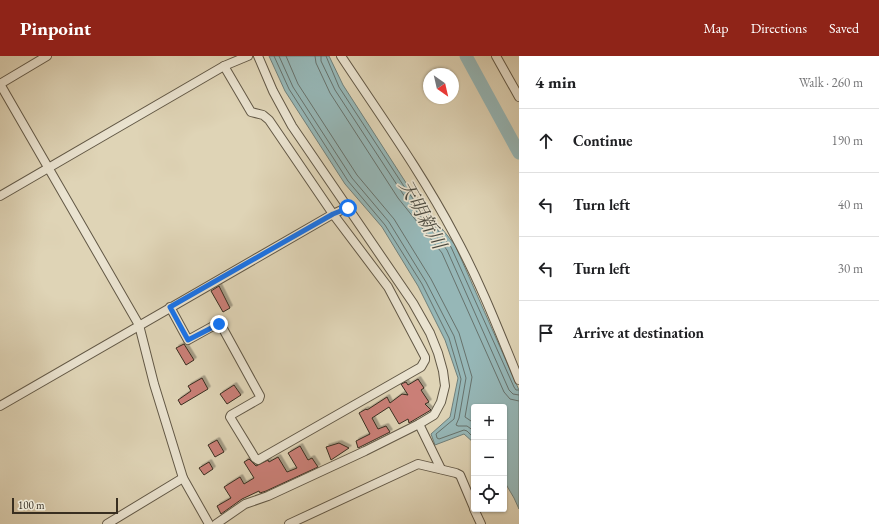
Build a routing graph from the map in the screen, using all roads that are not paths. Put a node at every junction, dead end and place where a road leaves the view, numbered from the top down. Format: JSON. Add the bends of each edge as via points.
{"nodes":[{"id":1,"x":47,"y":56,"type":"edge"},
{"id":2,"x":248,"y":56,"type":"edge"},
{"id":3,"x":258,"y":56,"type":"edge"},
{"id":4,"x":341,"y":56,"type":"edge"},
{"id":5,"x":496,"y":56,"type":"edge"},
{"id":6,"x":224,"y":66,"type":"junction"},
{"id":7,"x":0,"y":84,"type":"edge"},
{"id":8,"x":519,"y":97,"type":"edge"},
{"id":9,"x":48,"y":168,"type":"junction"},
{"id":10,"x":0,"y":196,"type":"edge"},
{"id":11,"x":348,"y":208,"type":"junction"},
{"id":12,"x":333,"y":214,"type":"junction"},
{"id":13,"x":170,"y":307,"type":"junction"},
{"id":14,"x":139,"y":325,"type":"junction"},
{"id":15,"x":519,"y":380,"type":"edge"},
{"id":16,"x":0,"y":406,"type":"edge"},
{"id":17,"x":419,"y":424,"type":"junction"},
{"id":18,"x":441,"y":469,"type":"junction"},
{"id":19,"x":183,"y":478,"type":"junction"},
{"id":20,"x":471,"y":501,"type":"edge"},
{"id":21,"x":476,"y":512,"type":"edge"},
{"id":22,"x":107,"y":524,"type":"edge"},
{"id":23,"x":210,"y":524,"type":"edge"},
{"id":24,"x":216,"y":524,"type":"edge"},
{"id":25,"x":290,"y":524,"type":"edge"},
{"id":26,"x":481,"y":524,"type":"edge"}],
"edges":[{"from":1,"to":7,"type":"street"},
{"from":2,"to":6,"type":"street"},
{"from":3,"to":11,"type":"street","via":[[292,126]]},
{"from":4,"to":15,"type":"street","via":[[414,166],[455,235],[481,288]]},
{"from":5,"to":8,"type":"street"},
{"from":6,"to":9,"type":"street"},
{"from":6,"to":12,"type":"street","via":[[251,112],[263,115],[269,120]]},
{"from":7,"to":9,"type":"street"},
{"from":9,"to":10,"type":"street"},
{"from":9,"to":14,"type":"street"},
{"from":11,"to":12,"type":"street"},
{"from":11,"to":17,"type":"street","via":[[413,303],[438,353],[445,386],[441,402],[434,415]]},
{"from":12,"to":13,"type":"street"},
{"from":12,"to":13,"type":"street","via":[[388,287],[425,360],[421,367],[261,459],[255,458],[230,417],[260,396],[221,325],[215,325],[188,340]]},
{"from":13,"to":14,"type":"street"},
{"from":14,"to":16,"type":"street"},
{"from":14,"to":19,"type":"street"},
{"from":17,"to":18,"type":"street"},
{"from":17,"to":24,"type":"street","via":[[282,490],[246,504]]},
{"from":18,"to":20,"type":"street","via":[[460,475]]},
{"from":18,"to":25,"type":"street","via":[[418,464]]},
{"from":19,"to":22,"type":"street"},
{"from":19,"to":23,"type":"street"},
{"from":21,"to":26,"type":"street"}]}
